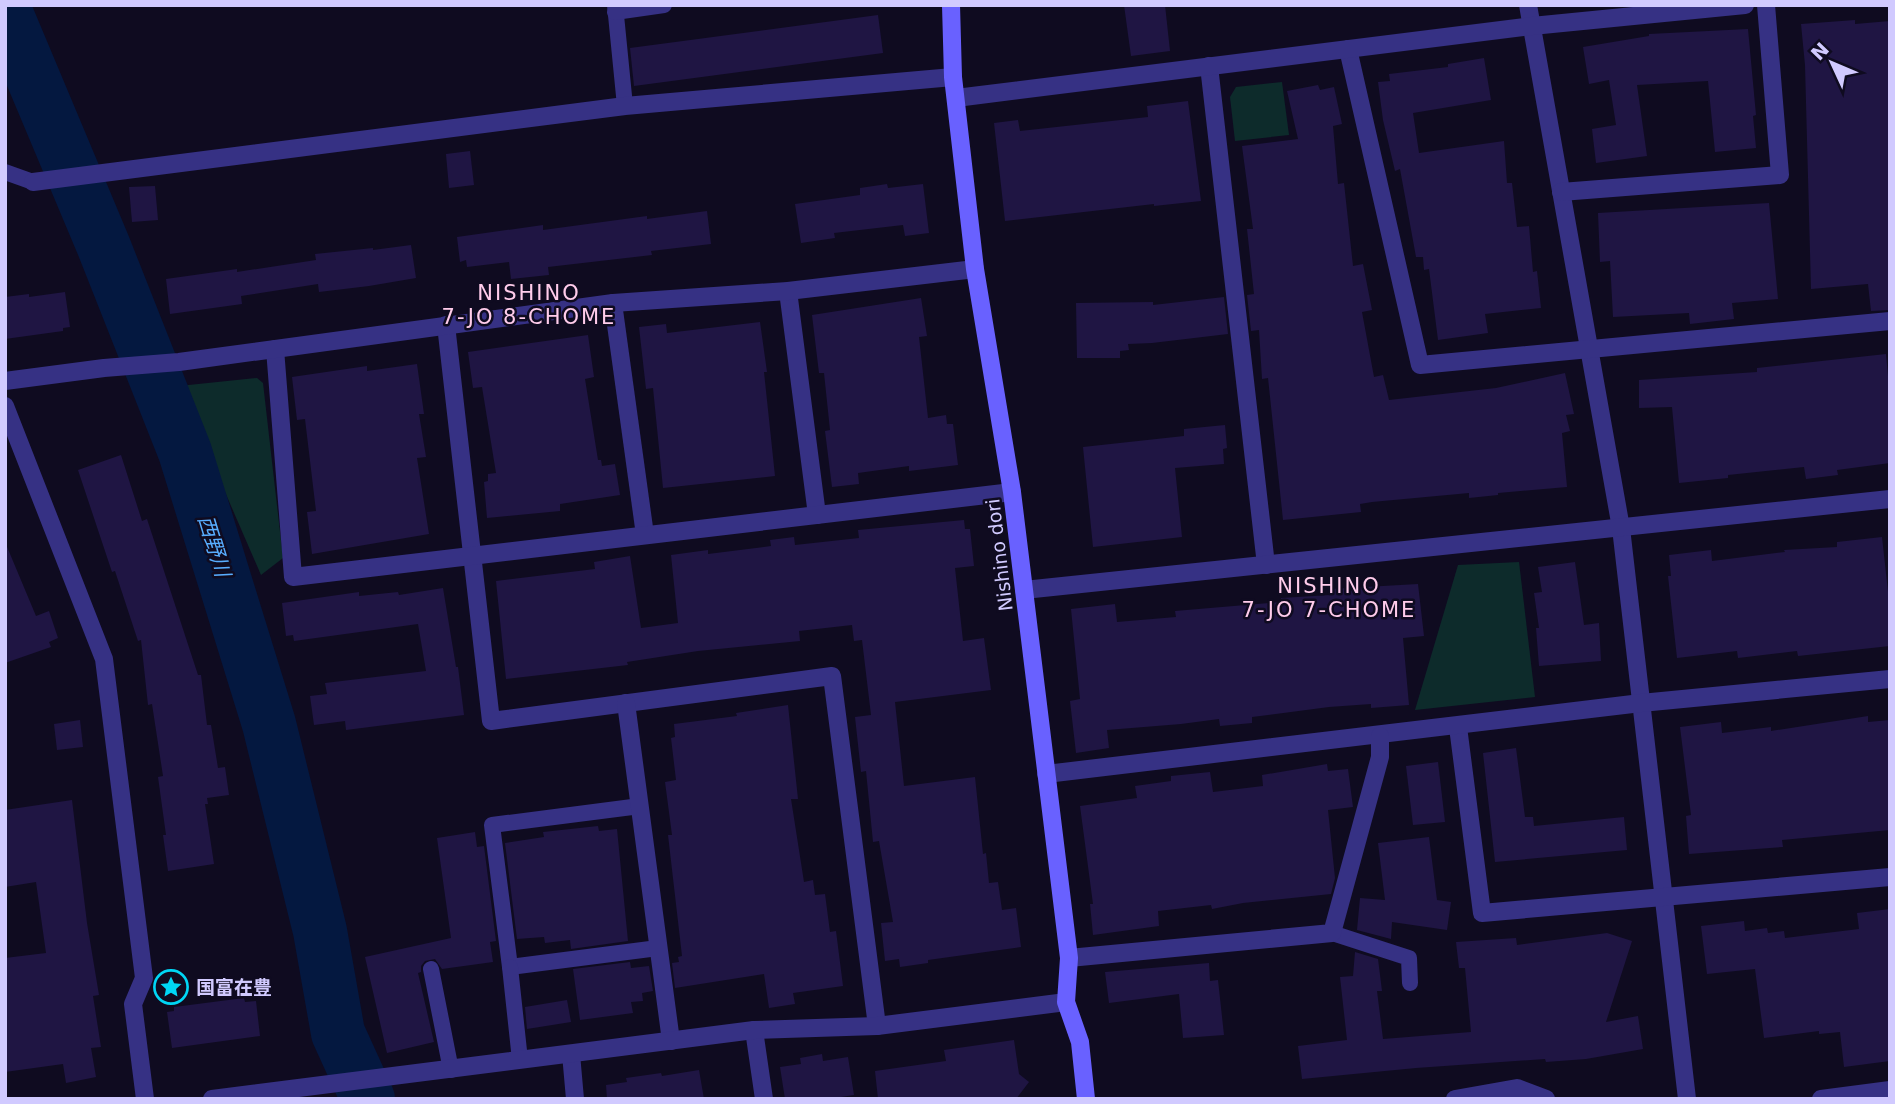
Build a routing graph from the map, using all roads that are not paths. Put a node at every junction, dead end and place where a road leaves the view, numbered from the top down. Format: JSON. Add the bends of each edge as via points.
{"nodes":[{"id":1,"x":664,"y":5,"type":"edge"},
{"id":2,"x":951,"y":5,"type":"edge"},
{"id":3,"x":1528,"y":5,"type":"edge"},
{"id":4,"x":1745,"y":5,"type":"edge"},
{"id":5,"x":1766,"y":5,"type":"edge"},
{"id":6,"x":615,"y":8,"type":"edge"},
{"id":7,"x":1532,"y":26,"type":"junction"},
{"id":8,"x":1348,"y":49,"type":"junction"},
{"id":9,"x":1209,"y":66,"type":"junction"},
{"id":10,"x":953,"y":77,"type":"junction"},
{"id":11,"x":956,"y":98,"type":"junction"},
{"id":12,"x":625,"y":106,"type":"junction"},
{"id":13,"x":5,"y":172,"type":"edge"},
{"id":14,"x":33,"y":182,"type":"joint"},
{"id":15,"x":1561,"y":192,"type":"junction"},
{"id":16,"x":975,"y":269,"type":"junction"},
{"id":17,"x":788,"y":291,"type":"junction"},
{"id":18,"x":613,"y":303,"type":"junction"},
{"id":19,"x":1890,"y":321,"type":"edge"},
{"id":20,"x":446,"y":325,"type":"junction"},
{"id":21,"x":275,"y":349,"type":"junction"},
{"id":22,"x":1589,"y":350,"type":"junction"},
{"id":23,"x":5,"y":380,"type":"edge"},
{"id":24,"x":5,"y":406,"type":"edge"},
{"id":25,"x":1012,"y":492,"type":"junction"},
{"id":26,"x":1890,"y":499,"type":"edge"},
{"id":27,"x":817,"y":515,"type":"junction"},
{"id":28,"x":1621,"y":528,"type":"junction"},
{"id":29,"x":645,"y":535,"type":"junction"},
{"id":30,"x":472,"y":556,"type":"junction"},
{"id":31,"x":1266,"y":565,"type":"junction"},
{"id":32,"x":1024,"y":590,"type":"junction"},
{"id":33,"x":1890,"y":679,"type":"edge"},
{"id":34,"x":626,"y":703,"type":"junction"},
{"id":35,"x":1642,"y":703,"type":"junction"},
{"id":36,"x":1458,"y":727,"type":"junction"},
{"id":37,"x":1380,"y":736,"type":"junction"},
{"id":38,"x":1046,"y":774,"type":"junction"},
{"id":39,"x":640,"y":806,"type":"junction"},
{"id":40,"x":1890,"y":877,"type":"edge"},
{"id":41,"x":1664,"y":895,"type":"junction"},
{"id":42,"x":1332,"y":933,"type":"junction"},
{"id":43,"x":658,"y":948,"type":"junction"},
{"id":44,"x":1069,"y":958,"type":"junction"},
{"id":45,"x":510,"y":967,"type":"junction"},
{"id":46,"x":431,"y":969,"type":"dead end"},
{"id":47,"x":1410,"y":983,"type":"dead end"},
{"id":48,"x":1066,"y":1002,"type":"junction"},
{"id":49,"x":877,"y":1026,"type":"junction"},
{"id":50,"x":754,"y":1030,"type":"junction"},
{"id":51,"x":670,"y":1041,"type":"junction"},
{"id":52,"x":570,"y":1054,"type":"junction"},
{"id":53,"x":520,"y":1060,"type":"junction"},
{"id":54,"x":451,"y":1070,"type":"junction"},
{"id":55,"x":1890,"y":1090,"type":"edge"},
{"id":56,"x":294,"y":1093,"type":"edge"},
{"id":57,"x":1536,"y":1097,"type":"edge"},
{"id":58,"x":145,"y":1099,"type":"edge"},
{"id":59,"x":212,"y":1099,"type":"edge"},
{"id":60,"x":575,"y":1099,"type":"edge"},
{"id":61,"x":764,"y":1099,"type":"edge"},
{"id":62,"x":1086,"y":1099,"type":"edge"},
{"id":63,"x":1455,"y":1099,"type":"edge"},
{"id":64,"x":1687,"y":1099,"type":"edge"},
{"id":65,"x":1821,"y":1099,"type":"edge"}],
"edges":[{"from":1,"to":6,"type":"lane"},
{"from":2,"to":10,"type":"street","name":"Nishino dori"},
{"from":3,"to":7,"type":"street"},
{"from":4,"to":7,"type":"street"},
{"from":5,"to":15,"type":"street","via":[[1780,175]]},
{"from":6,"to":12,"type":"lane"},
{"from":7,"to":8,"type":"street"},
{"from":7,"to":15,"type":"street"},
{"from":8,"to":9,"type":"street"},
{"from":8,"to":22,"type":"street","via":[[1420,365]]},
{"from":9,"to":11,"type":"street"},
{"from":9,"to":31,"type":"street"},
{"from":10,"to":11,"type":"street","name":"Nishino dori"},
{"from":10,"to":12,"type":"street"},
{"from":11,"to":16,"type":"street","name":"Nishino dori"},
{"from":12,"to":14,"type":"street"},
{"from":13,"to":14,"type":"lane"},
{"from":15,"to":22,"type":"street"},
{"from":16,"to":17,"type":"street"},
{"from":16,"to":25,"type":"street","name":"Nishino dori"},
{"from":17,"to":18,"type":"street"},
{"from":17,"to":27,"type":"street"},
{"from":18,"to":20,"type":"street"},
{"from":18,"to":29,"type":"street"},
{"from":19,"to":22,"type":"street"},
{"from":20,"to":21,"type":"street"},
{"from":20,"to":30,"type":"street"},
{"from":21,"to":23,"type":"street"},
{"from":21,"to":30,"type":"street","via":[[293,577]]},
{"from":22,"to":28,"type":"street"},
{"from":24,"to":58,"type":"street","via":[[104,659],[144,978],[133,1004]]},
{"from":25,"to":27,"type":"street"},
{"from":25,"to":32,"type":"street","name":"Nishino dori"},
{"from":26,"to":28,"type":"street"},
{"from":27,"to":29,"type":"street"},
{"from":28,"to":31,"type":"street"},
{"from":28,"to":35,"type":"street"},
{"from":29,"to":30,"type":"street"},
{"from":30,"to":34,"type":"street","via":[[491,721]]},
{"from":31,"to":32,"type":"street"},
{"from":32,"to":38,"type":"street","name":"Nishino dori"},
{"from":33,"to":35,"type":"street"},
{"from":34,"to":39,"type":"street"},
{"from":34,"to":49,"type":"street","via":[[832,676]]},
{"from":35,"to":36,"type":"street"},
{"from":35,"to":41,"type":"street"},
{"from":36,"to":37,"type":"street"},
{"from":36,"to":41,"type":"street","via":[[1482,913]]},
{"from":37,"to":38,"type":"street"},
{"from":37,"to":42,"type":"street","via":[[1380,757]]},
{"from":38,"to":44,"type":"street","name":"Nishino dori"},
{"from":39,"to":43,"type":"street"},
{"from":39,"to":45,"type":"lane","via":[[492,825]]},
{"from":40,"to":41,"type":"street"},
{"from":41,"to":64,"type":"street"},
{"from":42,"to":44,"type":"street"},
{"from":42,"to":47,"type":"lane","via":[[1409,958]]},
{"from":43,"to":45,"type":"lane"},
{"from":43,"to":51,"type":"street"},
{"from":44,"to":48,"type":"street","name":"Nishino dori"},
{"from":45,"to":53,"type":"lane"},
{"from":46,"to":54,"type":"lane"},
{"from":48,"to":49,"type":"street"},
{"from":48,"to":62,"type":"street","name":"Nishino dori","via":[[1080,1042]]},
{"from":49,"to":50,"type":"street"},
{"from":50,"to":51,"type":"street"},
{"from":50,"to":61,"type":"street"},
{"from":51,"to":52,"type":"street"},
{"from":52,"to":53,"type":"street"},
{"from":52,"to":60,"type":"street"},
{"from":53,"to":54,"type":"street"},
{"from":54,"to":56,"type":"street","via":[[319,1084]]},
{"from":55,"to":65,"type":"street"},
{"from":56,"to":59,"type":"street"},
{"from":57,"to":63,"type":"street","via":[[1517,1088]]}]}
